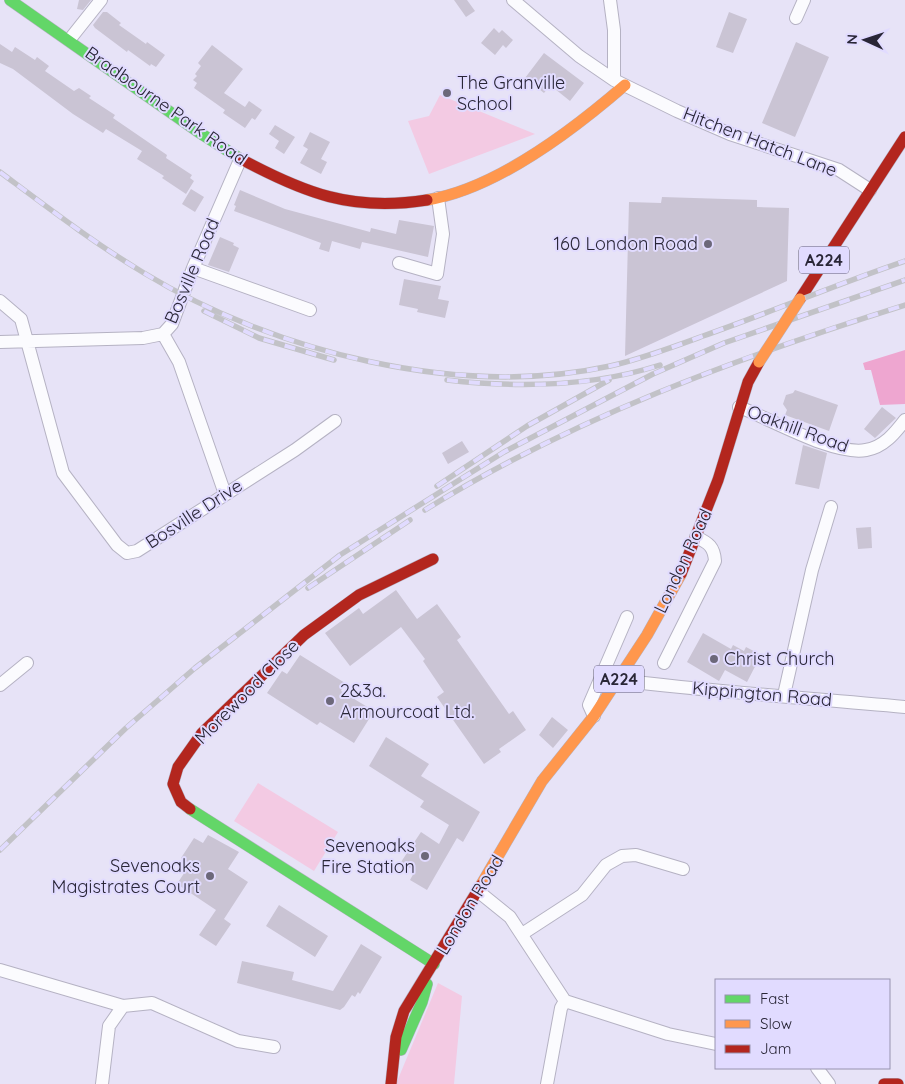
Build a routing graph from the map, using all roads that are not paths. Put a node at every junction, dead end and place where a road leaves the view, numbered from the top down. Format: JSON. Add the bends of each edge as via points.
{"nodes":[{"id":1,"x":10,"y":0,"type":"edge"},
{"id":2,"x":101,"y":0,"type":"edge"},
{"id":3,"x":512,"y":0,"type":"edge"},
{"id":4,"x":610,"y":0,"type":"edge"},
{"id":5,"x":804,"y":0,"type":"edge"},
{"id":6,"x":796,"y":18,"type":"dead end"},
{"id":7,"x":70,"y":39,"type":"junction"},
{"id":8,"x":619,"y":82,"type":"junction"},
{"id":9,"x":905,"y":137,"type":"edge"},
{"id":10,"x":240,"y":160,"type":"junction"},
{"id":11,"x":870,"y":190,"type":"junction"},
{"id":12,"x":438,"y":198,"type":"junction"},
{"id":13,"x":399,"y":263,"type":"dead end"},
{"id":14,"x":193,"y":268,"type":"junction"},
{"id":15,"x":0,"y":301,"type":"edge"},
{"id":16,"x":310,"y":310,"type":"dead end"},
{"id":17,"x":164,"y":334,"type":"junction"},
{"id":18,"x":26,"y":341,"type":"junction"},
{"id":19,"x":0,"y":342,"type":"edge"},
{"id":20,"x":739,"y":407,"type":"junction"},
{"id":21,"x":905,"y":420,"type":"edge"},
{"id":22,"x":335,"y":421,"type":"dead end"},
{"id":23,"x":225,"y":494,"type":"junction"},
{"id":24,"x":831,"y":507,"type":"dead end"},
{"id":25,"x":696,"y":537,"type":"junction"},
{"id":26,"x":433,"y":559,"type":"dead end"},
{"id":27,"x":627,"y":616,"type":"dead end"},
{"id":28,"x":27,"y":663,"type":"dead end"},
{"id":29,"x":664,"y":663,"type":"dead end"},
{"id":30,"x":618,"y":680,"type":"junction"},
{"id":31,"x":0,"y":685,"type":"edge"},
{"id":32,"x":784,"y":695,"type":"junction"},
{"id":33,"x":905,"y":707,"type":"edge"},
{"id":34,"x":594,"y":716,"type":"junction"},
{"id":35,"x":683,"y":869,"type":"dead end"},
{"id":36,"x":478,"y":892,"type":"junction"},
{"id":37,"x":522,"y":934,"type":"junction"},
{"id":38,"x":432,"y":968,"type":"junction"},
{"id":39,"x":0,"y":970,"type":"edge"},
{"id":40,"x":565,"y":1001,"type":"junction"},
{"id":41,"x":123,"y":1006,"type":"junction"},
{"id":42,"x":715,"y":1044,"type":"edge"},
{"id":43,"x":274,"y":1047,"type":"dead end"},
{"id":44,"x":818,"y":1069,"type":"edge"},
{"id":45,"x":102,"y":1084,"type":"edge"},
{"id":46,"x":391,"y":1084,"type":"edge"},
{"id":47,"x":547,"y":1084,"type":"edge"},
{"id":48,"x":829,"y":1084,"type":"edge"},
{"id":49,"x":884,"y":1084,"type":"edge"},
{"id":50,"x":898,"y":1084,"type":"edge"}],
"edges":[{"from":1,"to":7,"type":"street","name":"Bradbourne Park Road"},
{"from":2,"to":7,"type":"street"},
{"from":3,"to":8,"type":"street","name":"Hitchen Hatch Lane","via":[[579,56]]},
{"from":4,"to":8,"type":"street"},
{"from":5,"to":6,"type":"street"},
{"from":7,"to":10,"type":"street","name":"Bradbourne Park Road"},
{"from":8,"to":11,"type":"street","name":"Hitchen Hatch Lane","via":[[730,134],[839,170]]},
{"from":8,"to":12,"type":"street","name":"Bradbourne Park Road","via":[[582,122],[510,167]]},
{"from":9,"to":11,"type":"street","name":"London Road","number":"A224"},
{"from":10,"to":12,"type":"street","name":"Bradbourne Park Road","via":[[308,191],[352,201],[377,204]]},
{"from":10,"to":14,"type":"street","name":"Bosville Road"},
{"from":11,"to":20,"type":"street","name":"London Road","number":"A224","bridge":true,"via":[[759,362]]},
{"from":12,"to":13,"type":"street","via":[[443,234],[437,274]]},
{"from":14,"to":16,"type":"street"},
{"from":14,"to":17,"type":"street","name":"Bosville Road","via":[[172,324]]},
{"from":15,"to":18,"type":"street","via":[[21,319]]},
{"from":17,"to":18,"type":"street","via":[[142,338]]},
{"from":17,"to":23,"type":"street","name":"Bosville Road","via":[[179,362]]},
{"from":18,"to":19,"type":"street"},
{"from":18,"to":23,"type":"street","name":"Bosville Drive","via":[[63,473],[122,551],[137,551]]},
{"from":20,"to":21,"type":"street","name":"Oakhill Road","via":[[816,440],[856,451],[880,445]]},
{"from":20,"to":25,"type":"street","name":"London Road","number":"A224","via":[[718,480]]},
{"from":22,"to":23,"type":"street","name":"Bosville Drive"},
{"from":24,"to":32,"type":"street","via":[[812,570]]},
{"from":25,"to":29,"type":"street","via":[[709,543],[715,561]]},
{"from":25,"to":30,"type":"street","name":"London Road","number":"A224","via":[[680,576]]},
{"from":26,"to":38,"type":"street","name":"Morewood Close","via":[[359,595],[304,636],[202,733],[178,767],[173,784],[180,802],[202,818],[295,874]]},
{"from":27,"to":34,"type":"street","via":[[588,704]]},
{"from":28,"to":31,"type":"street"},
{"from":30,"to":32,"type":"street","name":"Kippington Road"},
{"from":30,"to":34,"type":"street","name":"London Road","number":"A224"},
{"from":32,"to":33,"type":"street","name":"Kippington Road"},
{"from":34,"to":36,"type":"street","name":"London Road","number":"A224","via":[[542,781]]},
{"from":35,"to":37,"type":"street","via":[[636,855],[622,856],[606,866],[582,894]]},
{"from":36,"to":37,"type":"street","via":[[510,917]]},
{"from":36,"to":38,"type":"street","name":"London Road","number":"A224"},
{"from":37,"to":40,"type":"street"},
{"from":38,"to":46,"type":"street","name":"London Road","number":"A224","via":[[411,995],[402,1014],[393,1046]]},
{"from":39,"to":41,"type":"street"},
{"from":40,"to":42,"type":"street","via":[[668,1034]]},
{"from":40,"to":47,"type":"street"},
{"from":41,"to":43,"type":"street","via":[[152,1003],[238,1041]]},
{"from":41,"to":45,"type":"street","via":[[109,1026]]},
{"from":44,"to":48,"type":"street"},
{"from":49,"to":50,"type":"street"}]}
